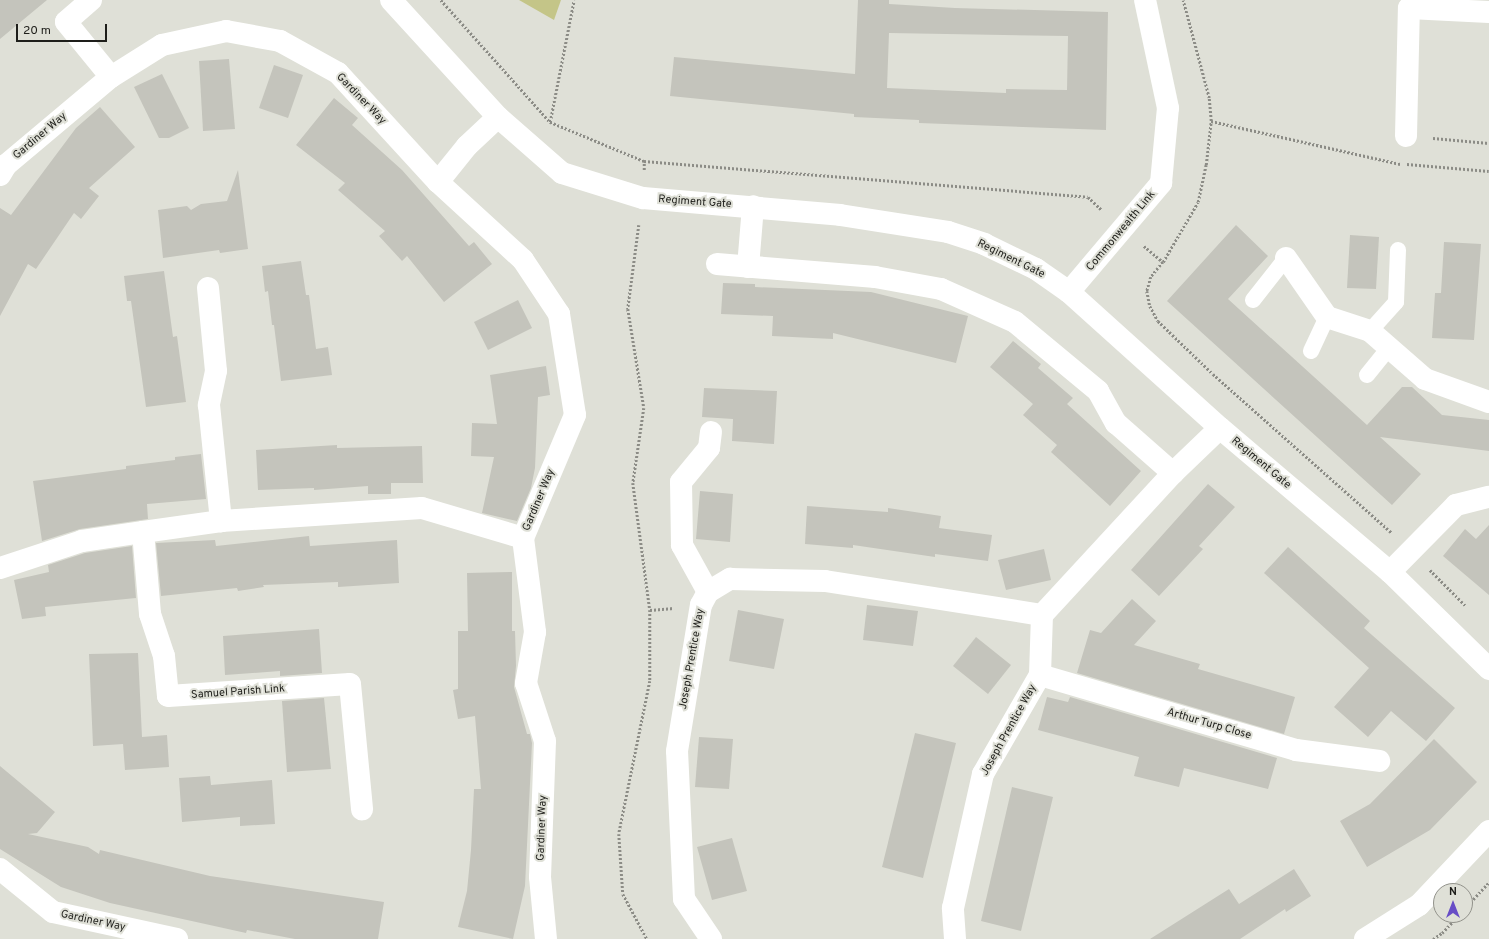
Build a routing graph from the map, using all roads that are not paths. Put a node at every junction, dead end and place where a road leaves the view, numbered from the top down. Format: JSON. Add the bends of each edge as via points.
{"nodes":[{"id":1,"x":91,"y":0,"type":"edge"},
{"id":2,"x":391,"y":0,"type":"edge"},
{"id":3,"x":1145,"y":0,"type":"edge"},
{"id":4,"x":1489,"y":12,"type":"edge"},
{"id":5,"x":111,"y":77,"type":"junction"},
{"id":6,"x":498,"y":117,"type":"junction"},
{"id":7,"x":1406,"y":136,"type":"road end"},
{"id":8,"x":2,"y":166,"type":"edge"},
{"id":9,"x":438,"y":182,"type":"junction"},
{"id":10,"x":753,"y":206,"type":"junction"},
{"id":11,"x":1398,"y":250,"type":"dead end"},
{"id":12,"x":1286,"y":258,"type":"joint"},
{"id":13,"x":717,"y":264,"type":"dead end"},
{"id":14,"x":748,"y":267,"type":"junction"},
{"id":15,"x":208,"y":288,"type":"dead end"},
{"id":16,"x":1069,"y":292,"type":"junction"},
{"id":17,"x":1253,"y":300,"type":"dead end"},
{"id":18,"x":1327,"y":317,"type":"junction"},
{"id":19,"x":1370,"y":331,"type":"junction"},
{"id":20,"x":1390,"y":348,"type":"junction"},
{"id":21,"x":1311,"y":351,"type":"dead end"},
{"id":22,"x":1368,"y":375,"type":"dead end"},
{"id":23,"x":1489,"y":402,"type":"edge"},
{"id":24,"x":1220,"y":428,"type":"junction"},
{"id":25,"x":711,"y":432,"type":"dead end"},
{"id":26,"x":1174,"y":473,"type":"junction"},
{"id":27,"x":1489,"y":497,"type":"edge"},
{"id":28,"x":221,"y":521,"type":"junction"},
{"id":29,"x":142,"y":532,"type":"junction"},
{"id":30,"x":523,"y":538,"type":"junction"},
{"id":31,"x":0,"y":568,"type":"edge"},
{"id":32,"x":1390,"y":572,"type":"junction"},
{"id":33,"x":708,"y":592,"type":"junction"},
{"id":34,"x":1042,"y":615,"type":"junction"},
{"id":35,"x":1489,"y":669,"type":"edge"},
{"id":36,"x":1040,"y":675,"type":"junction"},
{"id":37,"x":1379,"y":761,"type":"dead end"},
{"id":38,"x":362,"y":809,"type":"dead end"},
{"id":39,"x":1489,"y":831,"type":"edge"},
{"id":40,"x":0,"y":869,"type":"edge"},
{"id":41,"x":177,"y":939,"type":"edge"},
{"id":42,"x":546,"y":939,"type":"edge"},
{"id":43,"x":712,"y":939,"type":"edge"},
{"id":44,"x":955,"y":939,"type":"edge"},
{"id":45,"x":1365,"y":939,"type":"edge"}],
"edges":[{"from":1,"to":5,"type":"street","via":[[66,22]]},
{"from":2,"to":6,"type":"street","name":"Regiment Gate"},
{"from":3,"to":16,"type":"street","name":"Commonwealth Link","via":[[1168,108],[1161,183]]},
{"from":4,"to":7,"type":"street","via":[[1409,8]]},
{"from":5,"to":8,"type":"street","name":"Gardiner Way"},
{"from":5,"to":9,"type":"street","name":"Gardiner Way","via":[[162,45],[219,32],[226,31],[280,41],[338,73]]},
{"from":6,"to":9,"type":"street","via":[[468,146]]},
{"from":6,"to":10,"type":"street","name":"Regiment Gate","via":[[562,173],[643,198]]},
{"from":9,"to":30,"type":"street","name":"Gardiner Way","via":[[523,260],[559,314],[575,415]]},
{"from":10,"to":14,"type":"street"},
{"from":10,"to":16,"type":"street","name":"Regiment Gate","via":[[840,215],[948,232],[984,244],[1036,269]]},
{"from":11,"to":19,"type":"lane","via":[[1396,302]]},
{"from":12,"to":17,"type":"lane"},
{"from":12,"to":18,"type":"street"},
{"from":13,"to":14,"type":"street"},
{"from":14,"to":26,"type":"street","via":[[875,277],[941,289],[1015,322],[1098,391],[1116,423]]},
{"from":15,"to":28,"type":"street","via":[[216,371],[209,406]]},
{"from":16,"to":24,"type":"street","name":"Regiment Gate"},
{"from":18,"to":19,"type":"street"},
{"from":18,"to":21,"type":"lane"},
{"from":19,"to":20,"type":"street"},
{"from":20,"to":22,"type":"lane"},
{"from":20,"to":23,"type":"street","via":[[1425,379]]},
{"from":24,"to":26,"type":"street"},
{"from":24,"to":32,"type":"street","name":"Regiment Gate"},
{"from":25,"to":33,"type":"street","via":[[709,448],[681,482],[682,545]]},
{"from":26,"to":34,"type":"street"},
{"from":27,"to":32,"type":"street","via":[[1456,505]]},
{"from":28,"to":29,"type":"street"},
{"from":28,"to":30,"type":"street","via":[[422,508]]},
{"from":29,"to":31,"type":"street","via":[[82,541]]},
{"from":29,"to":38,"type":"street","name":"Samuel Parish Link","via":[[150,614],[164,656],[168,696],[350,684]]},
{"from":30,"to":42,"type":"street","name":"Gardiner Way","via":[[535,632],[526,683],[545,741],[540,877]]},
{"from":32,"to":35,"type":"street","name":"Regiment Gate"},
{"from":33,"to":34,"type":"street","via":[[730,579],[825,580]]},
{"from":33,"to":43,"type":"street","name":"Joseph Prentice Way","via":[[701,605],[677,750],[684,899]]},
{"from":34,"to":36,"type":"street","name":"Joseph Prentice Way"},
{"from":36,"to":37,"type":"street","name":"Arthur Turp Close","via":[[1296,750]]},
{"from":36,"to":44,"type":"street","name":"Joseph Prentice Way","via":[[983,774],[953,908]]},
{"from":39,"to":45,"type":"street","via":[[1419,905]]},
{"from":40,"to":41,"type":"street","name":"Gardiner Way","via":[[53,912]]}]}
